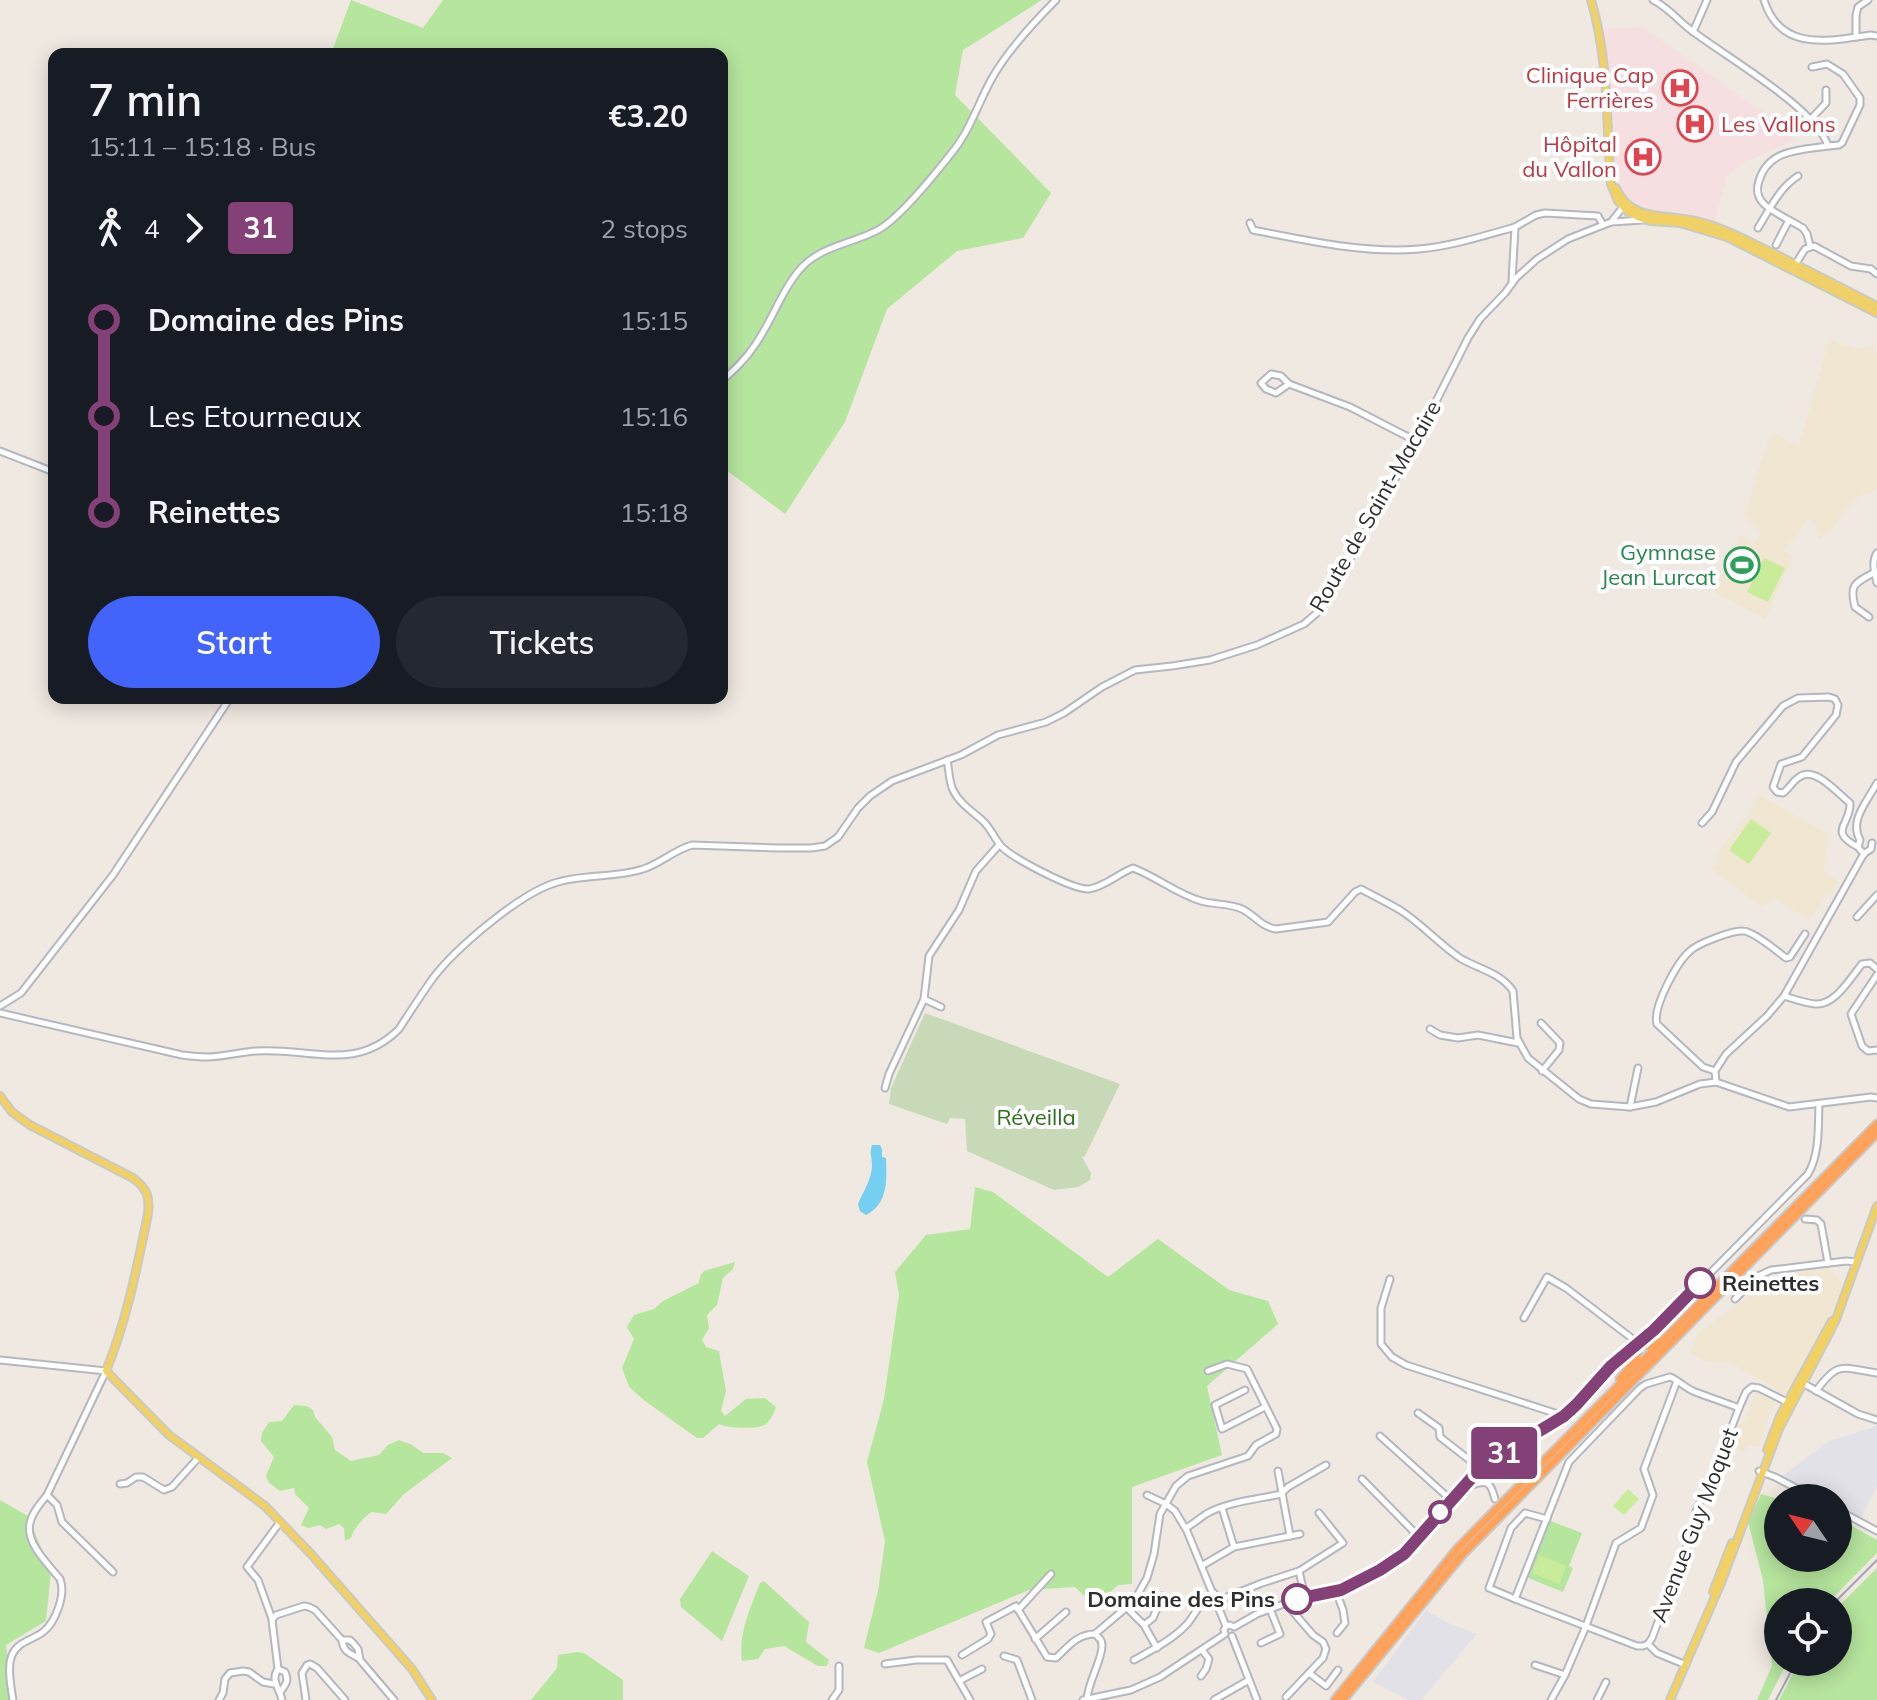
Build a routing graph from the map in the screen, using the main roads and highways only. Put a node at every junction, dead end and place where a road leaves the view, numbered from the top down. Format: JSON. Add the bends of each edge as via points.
{"nodes":[{"id":1,"x":1591,"y":0,"type":"edge"},
{"id":2,"x":1610,"y":171,"type":"junction"},
{"id":3,"x":1794,"y":267,"type":"junction"},
{"id":4,"x":1877,"y":306,"type":"edge"},
{"id":5,"x":1877,"y":313,"type":"edge"},
{"id":6,"x":0,"y":1096,"type":"edge"},
{"id":7,"x":1877,"y":1124,"type":"edge"},
{"id":8,"x":1877,"y":1133,"type":"edge"},
{"id":9,"x":1853,"y":1153,"type":"junction"},
{"id":10,"x":1877,"y":1206,"type":"edge"},
{"id":11,"x":1708,"y":1295,"type":"junction"},
{"id":12,"x":1576,"y":1429,"type":"junction"},
{"id":13,"x":1568,"y":1437,"type":"junction"},
{"id":14,"x":1520,"y":1471,"type":"road end"},
{"id":15,"x":1495,"y":1499,"type":"road end"},
{"id":16,"x":1458,"y":1548,"type":"junction"},
{"id":17,"x":432,"y":1700,"type":"edge"},
{"id":18,"x":1335,"y":1700,"type":"edge"},
{"id":19,"x":1343,"y":1700,"type":"edge"},
{"id":20,"x":1670,"y":1700,"type":"edge"}],
"edges":[{"from":1,"to":2,"type":"main road","via":[[1604,62]]},
{"from":2,"to":3,"type":"main road","via":[[1624,200],[1638,212],[1727,231]]},
{"from":2,"to":3,"type":"main road","via":[[1614,192],[1626,208],[1646,220],[1715,233]]},
{"from":3,"to":4,"type":"main road"},
{"from":3,"to":5,"type":"main road"},
{"from":6,"to":17,"type":"main road","via":[[30,1125],[133,1178],[147,1192],[148,1214],[129,1306],[106,1371],[169,1435],[265,1506],[412,1669]]},
{"from":7,"to":9,"type":"highway"},
{"from":8,"to":9,"type":"highway"},
{"from":9,"to":11,"type":"highway"},
{"from":9,"to":19,"type":"highway","via":[[1462,1555]]},
{"from":10,"to":20,"type":"main road","via":[[1832,1319],[1774,1430]]},
{"from":11,"to":12,"type":"highway"},
{"from":11,"to":12,"type":"highway","via":[[1650,1347],[1638,1343],[1634,1363]]},
{"from":12,"to":13,"type":"highway"},
{"from":13,"to":14,"type":"highway","via":[[1530,1469]]},
{"from":13,"to":16,"type":"highway"},
{"from":15,"to":16,"type":"highway"},
{"from":16,"to":18,"type":"highway"}]}
